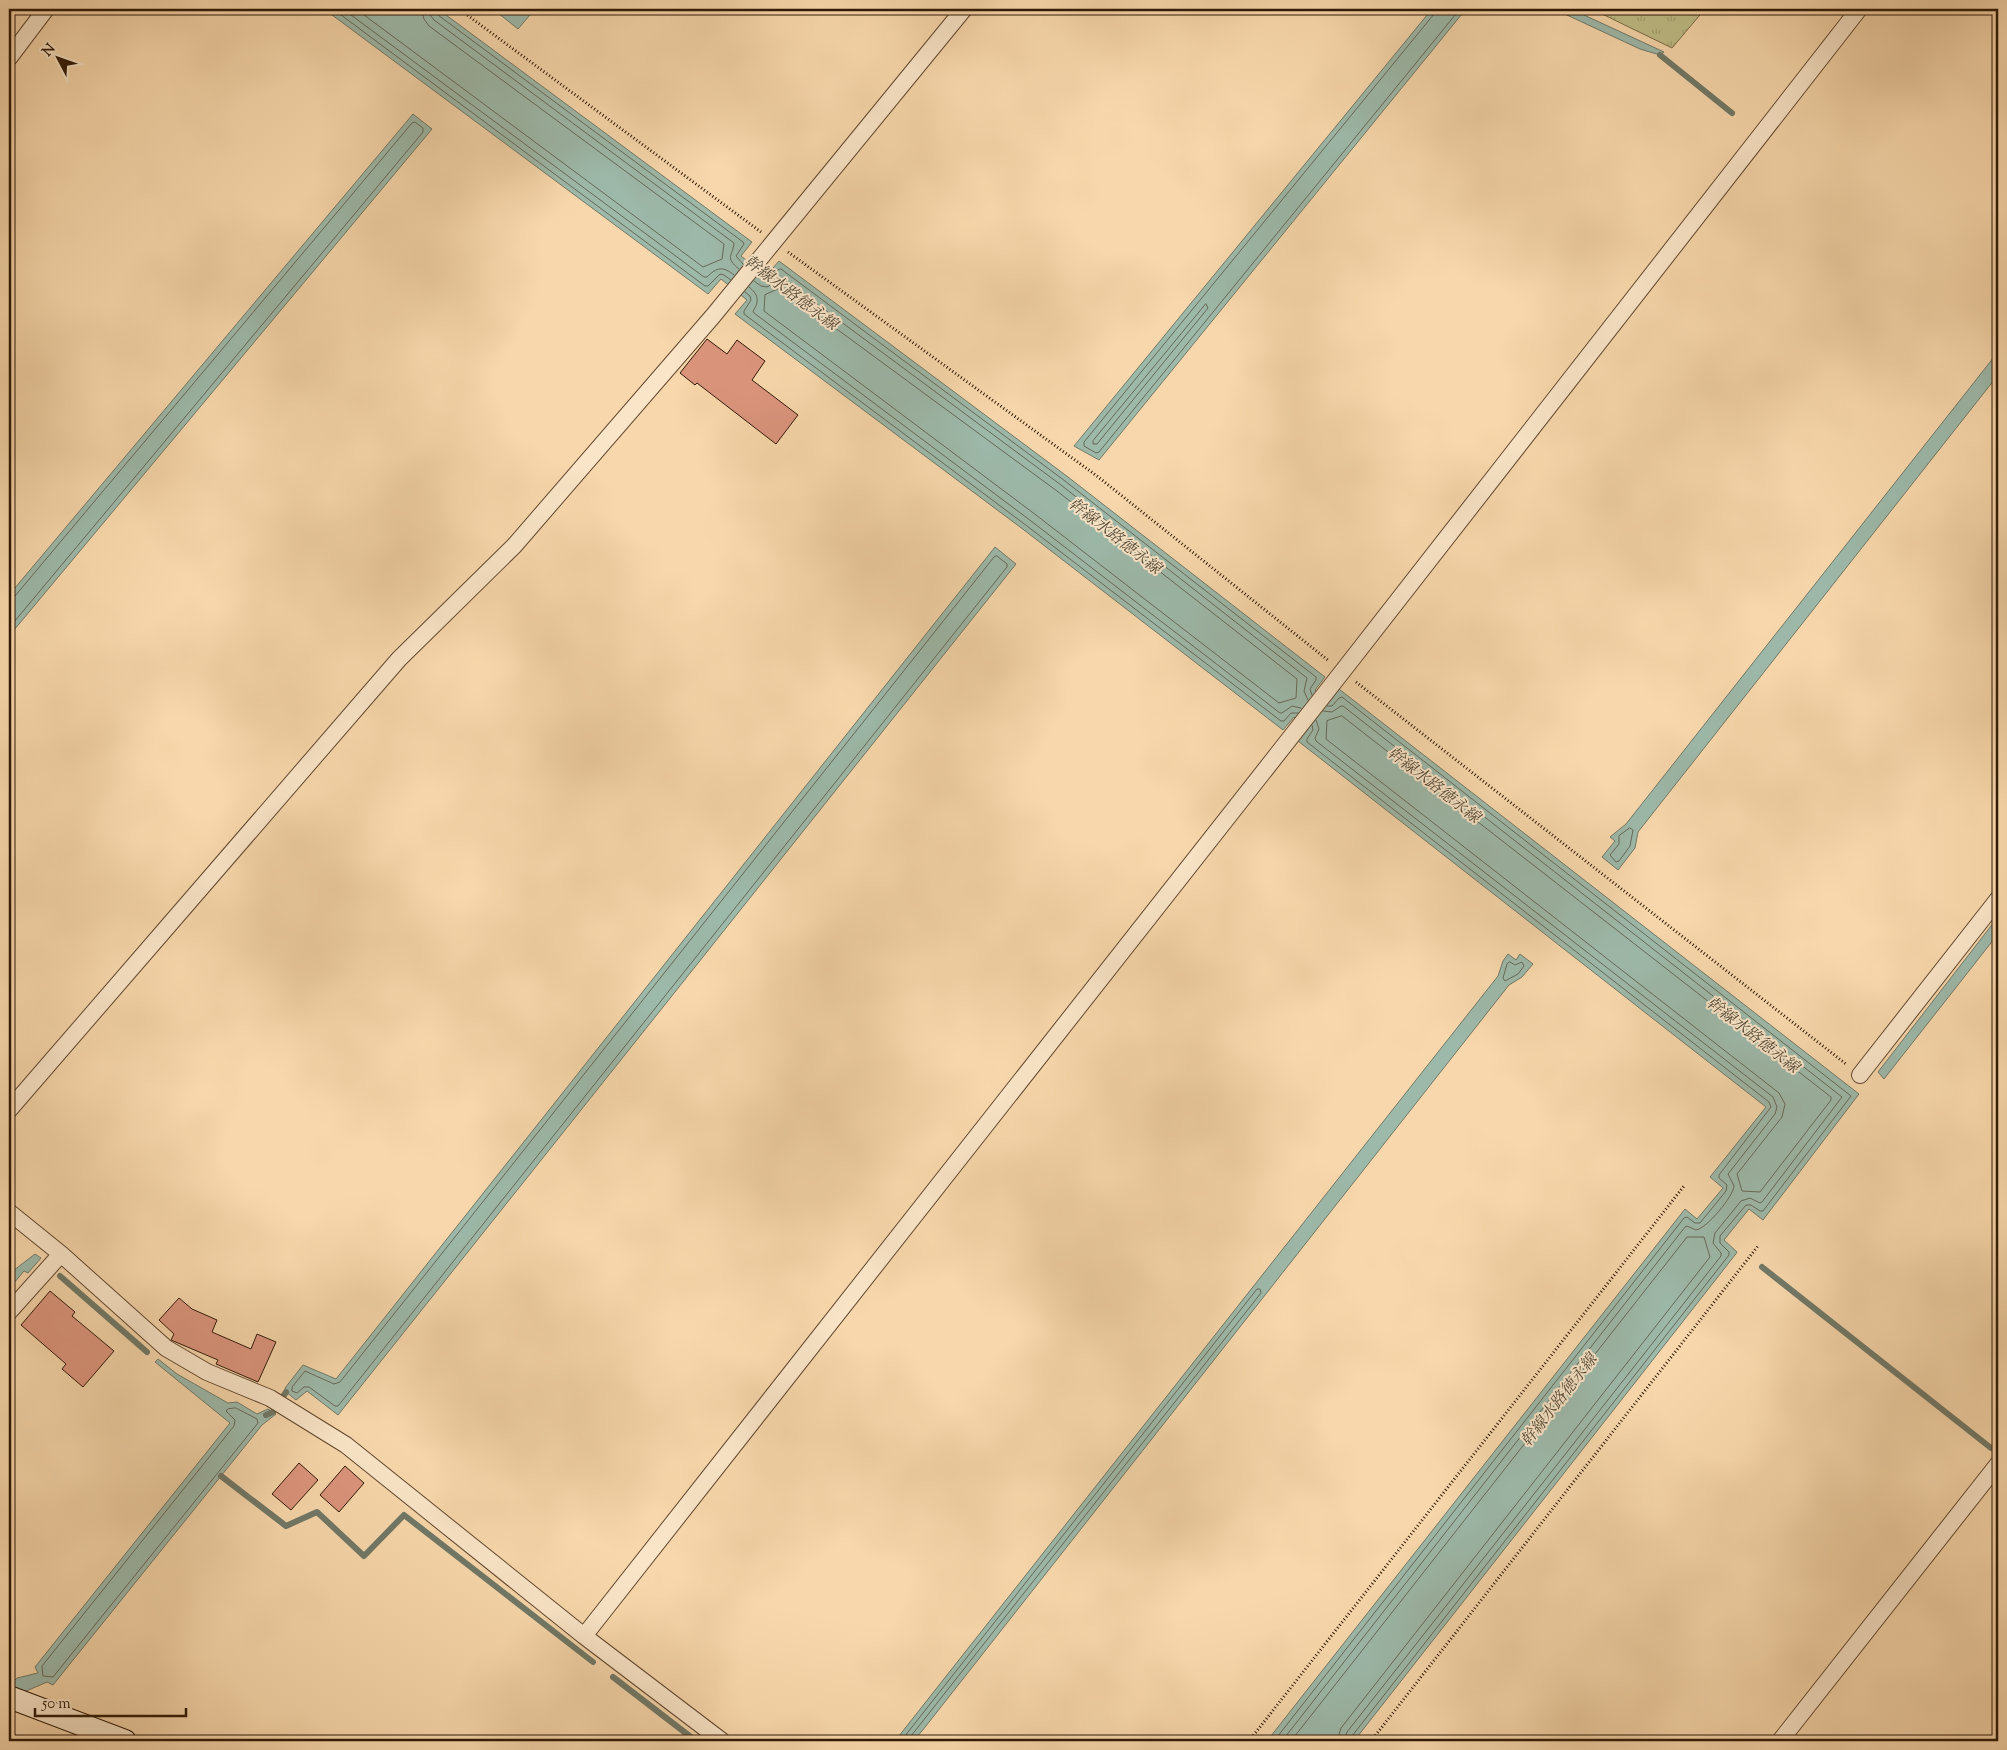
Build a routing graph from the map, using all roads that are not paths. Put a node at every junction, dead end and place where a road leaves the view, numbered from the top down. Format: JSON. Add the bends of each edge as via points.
{"nodes":[{"id":1,"x":46,"y":9,"type":"edge"},
{"id":2,"x":964,"y":9,"type":"edge"},
{"id":3,"x":1858,"y":9,"type":"edge"},
{"id":4,"x":9,"y":58,"type":"edge"},
{"id":5,"x":1998,"y":899,"type":"edge"},
{"id":6,"x":1860,"y":1075,"type":"road end"},
{"id":7,"x":9,"y":1110,"type":"edge"},
{"id":8,"x":9,"y":1212,"type":"edge"},
{"id":9,"x":61,"y":1254,"type":"junction"},
{"id":10,"x":9,"y":1312,"type":"edge"},
{"id":11,"x":1998,"y":1464,"type":"edge"},
{"id":12,"x":584,"y":1636,"type":"junction"},
{"id":13,"x":9,"y":1698,"type":"edge"},
{"id":14,"x":125,"y":1741,"type":"edge"},
{"id":15,"x":722,"y":1741,"type":"edge"},
{"id":16,"x":1780,"y":1741,"type":"edge"}],
"edges":[{"from":1,"to":4,"type":"street"},
{"from":2,"to":7,"type":"street","via":[[730,296],[514,546],[399,659]]},
{"from":3,"to":12,"type":"street"},
{"from":5,"to":6,"type":"street"},
{"from":8,"to":9,"type":"street"},
{"from":9,"to":10,"type":"street"},
{"from":9,"to":12,"type":"street","via":[[166,1348],[207,1372],[270,1398],[346,1445]]},
{"from":11,"to":16,"type":"street"},
{"from":12,"to":15,"type":"street"},
{"from":13,"to":14,"type":"main road"}]}
